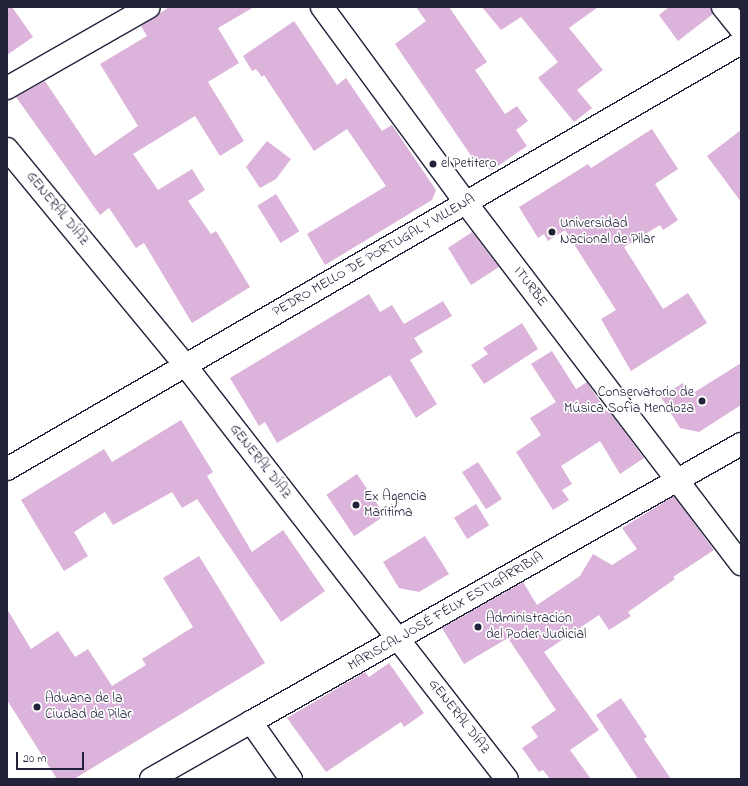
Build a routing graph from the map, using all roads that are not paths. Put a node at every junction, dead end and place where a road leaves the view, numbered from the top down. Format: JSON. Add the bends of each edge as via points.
{"nodes":[{"id":1,"x":149,"y":7,"type":"edge"},
{"id":2,"x":322,"y":7,"type":"edge"},
{"id":3,"x":723,"y":7,"type":"edge"},
{"id":4,"x":741,"y":29,"type":"edge"},
{"id":5,"x":741,"y":43,"type":"edge"},
{"id":6,"x":7,"y":88,"type":"edge"},
{"id":7,"x":7,"y":149,"type":"edge"},
{"id":8,"x":466,"y":203,"type":"junction"},
{"id":9,"x":185,"y":365,"type":"junction"},
{"id":10,"x":741,"y":444,"type":"edge"},
{"id":11,"x":7,"y":469,"type":"edge"},
{"id":12,"x":677,"y":481,"type":"junction"},
{"id":13,"x":741,"y":564,"type":"edge"},
{"id":14,"x":398,"y":639,"type":"junction"},
{"id":15,"x":250,"y":722,"type":"junction"},
{"id":16,"x":151,"y":779,"type":"edge"},
{"id":17,"x":292,"y":779,"type":"edge"},
{"id":18,"x":507,"y":779,"type":"edge"}],
"edges":[{"from":1,"to":6,"type":"street"},
{"from":2,"to":8,"type":"street","name":"ITURBE"},
{"from":3,"to":4,"type":"street"},
{"from":5,"to":8,"type":"street","name":"PEDRO MELLO DE PORTUGAL Y VILLENA"},
{"from":7,"to":9,"type":"street","name":"GENERAL DÍAZ"},
{"from":8,"to":9,"type":"street","name":"PEDRO MELLO DE PORTUGAL Y VILLENA"},
{"from":8,"to":12,"type":"street","name":"ITURBE"},
{"from":9,"to":11,"type":"street","name":"PEDRO MELLO DE PORTUGAL Y VILLENA"},
{"from":9,"to":14,"type":"street","name":"GENERAL DÍAZ"},
{"from":10,"to":12,"type":"street","name":"MARISCAL JOSÉ FÉLIX ESTIGARRIBIA"},
{"from":12,"to":13,"type":"street","name":"ITURBE"},
{"from":12,"to":14,"type":"street","name":"MARISCAL JOSÉ FÉLIX ESTIGARRIBIA"},
{"from":14,"to":15,"type":"street","name":"MARISCAL JOSÉ FÉLIX ESTIGARRIBIA"},
{"from":14,"to":18,"type":"street","name":"GENERAL DÍAZ"},
{"from":15,"to":16,"type":"street","name":"MARISCAL JOSÉ FÉLIX ESTIGARRIBIA"},
{"from":15,"to":17,"type":"street"}]}
